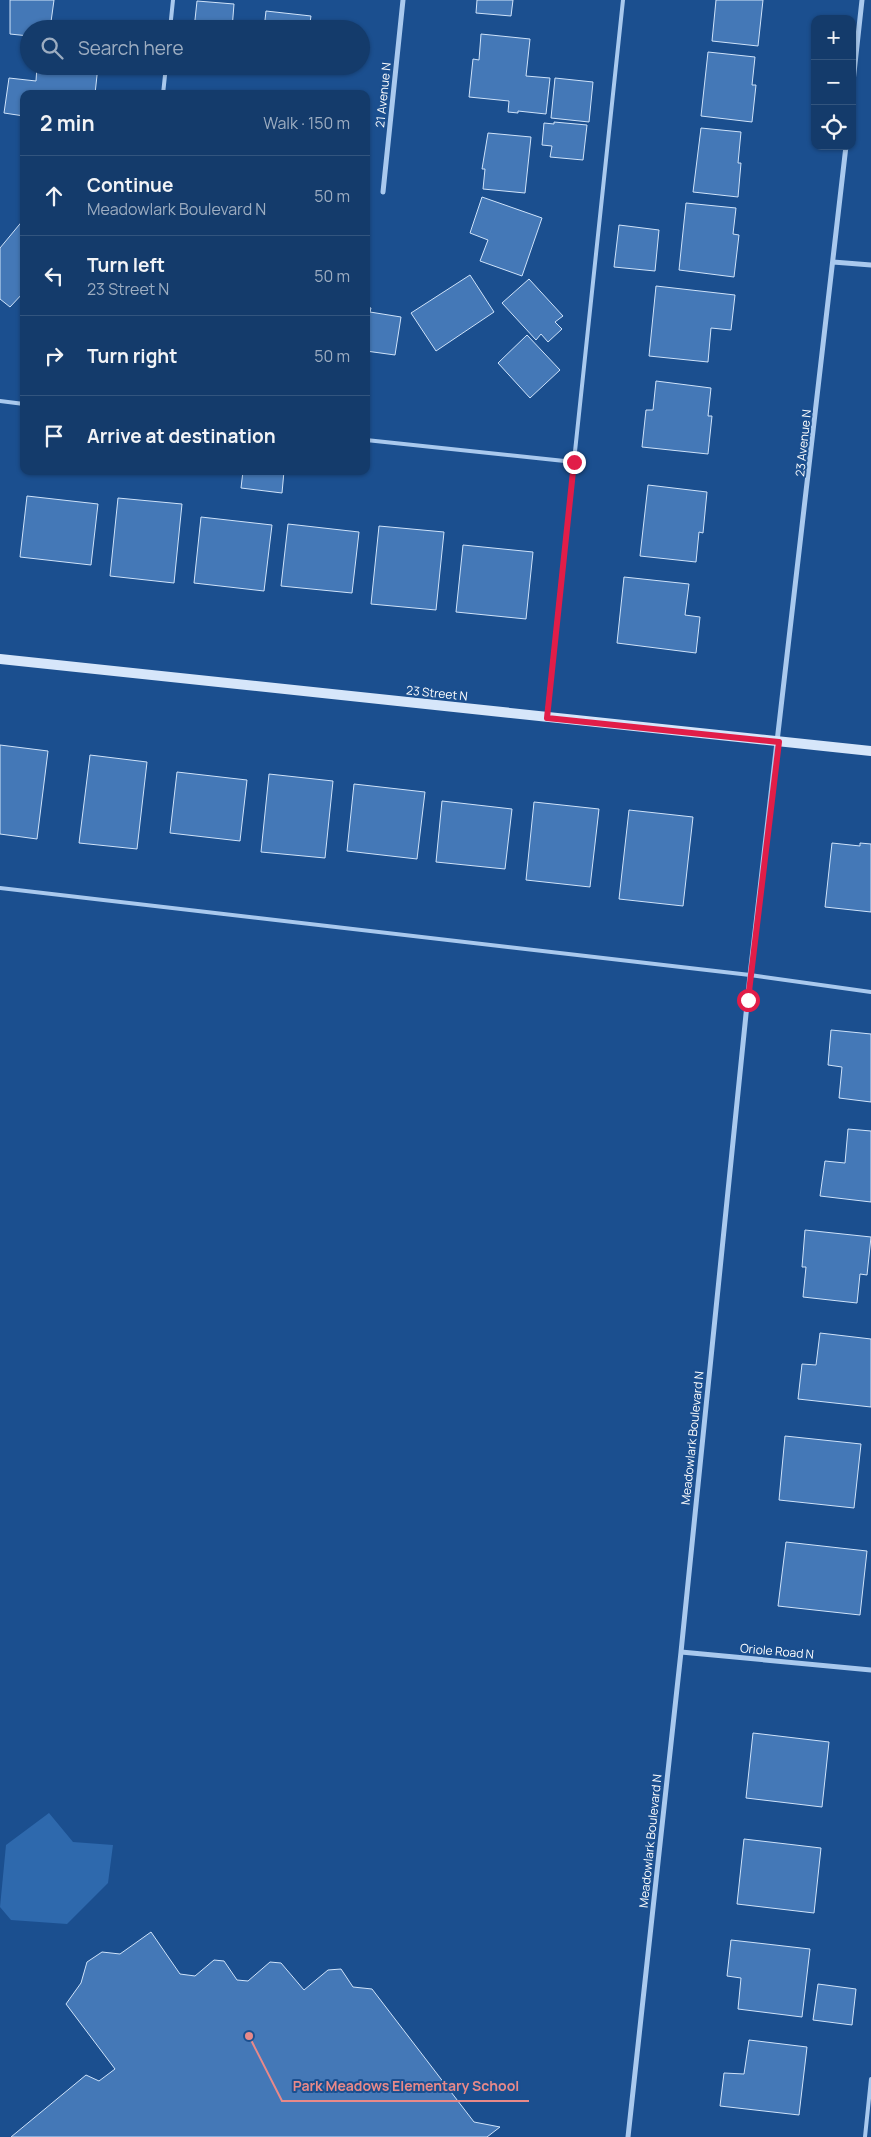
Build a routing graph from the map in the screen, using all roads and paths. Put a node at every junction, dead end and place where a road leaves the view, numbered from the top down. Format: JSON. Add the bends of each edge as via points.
{"nodes":[{"id":1,"x":174,"y":0,"type":"edge"},
{"id":2,"x":403,"y":0,"type":"edge"},
{"id":3,"x":623,"y":0,"type":"edge"},
{"id":4,"x":862,"y":0,"type":"edge"},
{"id":5,"x":171,"y":20,"type":"edge"},
{"id":6,"x":855,"y":60,"type":"edge"},
{"id":7,"x":165,"y":75,"type":"edge"},
{"id":8,"x":163,"y":90,"type":"edge"},
{"id":9,"x":846,"y":150,"type":"edge"},
{"id":10,"x":383,"y":192,"type":"dead end"},
{"id":11,"x":833,"y":262,"type":"junction"},
{"id":12,"x":871,"y":265,"type":"edge"},
{"id":13,"x":0,"y":401,"type":"edge"},
{"id":14,"x":20,"y":404,"type":"edge"},
{"id":15,"x":370,"y":440,"type":"edge"},
{"id":16,"x":574,"y":462,"type":"junction"},
{"id":17,"x":0,"y":659,"type":"edge"},
{"id":18,"x":547,"y":718,"type":"junction"},
{"id":19,"x":779,"y":742,"type":"junction"},
{"id":20,"x":871,"y":751,"type":"edge"},
{"id":21,"x":0,"y":888,"type":"edge"},
{"id":22,"x":750,"y":975,"type":"junction"},
{"id":23,"x":871,"y":992,"type":"edge"},
{"id":24,"x":681,"y":1652,"type":"junction"},
{"id":25,"x":871,"y":1670,"type":"edge"},
{"id":26,"x":871,"y":2080,"type":"edge"},
{"id":27,"x":628,"y":2137,"type":"edge"},
{"id":28,"x":865,"y":2137,"type":"edge"}],
"edges":[{"from":1,"to":5,"type":"lane"},
{"from":2,"to":10,"type":"street","name":"21 Avenue N"},
{"from":3,"to":16,"type":"lane"},
{"from":4,"to":6,"type":"street"},
{"from":7,"to":8,"type":"lane"},
{"from":9,"to":11,"type":"street","name":"23 Avenue N"},
{"from":11,"to":12,"type":"street"},
{"from":11,"to":19,"type":"street","name":"23 Avenue N"},
{"from":13,"to":14,"type":"lane"},
{"from":15,"to":16,"type":"lane"},
{"from":16,"to":18,"type":"lane"},
{"from":17,"to":18,"type":"street","name":"23 Street N"},
{"from":18,"to":19,"type":"street","name":"23 Street N"},
{"from":19,"to":20,"type":"street","name":"23 Street N"},
{"from":19,"to":22,"type":"street","name":"Meadowlark Boulevard N"},
{"from":21,"to":22,"type":"lane"},
{"from":22,"to":23,"type":"lane"},
{"from":22,"to":24,"type":"street","name":"Meadowlark Boulevard N"},
{"from":24,"to":25,"type":"street","name":"Oriole Road N"},
{"from":24,"to":27,"type":"street","name":"Meadowlark Boulevard N"},
{"from":26,"to":28,"type":"lane"}]}
